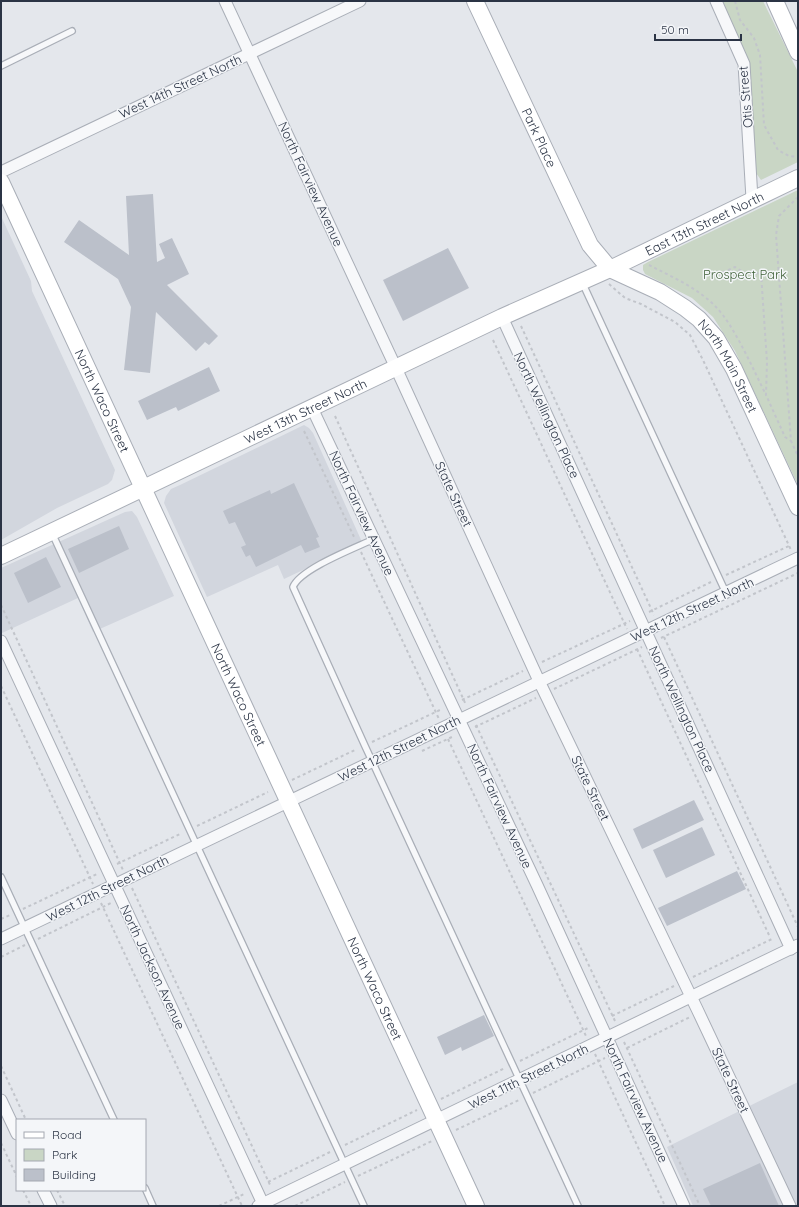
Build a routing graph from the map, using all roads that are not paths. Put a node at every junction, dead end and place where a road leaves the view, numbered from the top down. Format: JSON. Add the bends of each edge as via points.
{"nodes":[{"id":1,"x":225,"y":1,"type":"edge"},
{"id":2,"x":360,"y":1,"type":"edge"},
{"id":3,"x":475,"y":1,"type":"edge"},
{"id":4,"x":716,"y":1,"type":"edge"},
{"id":5,"x":774,"y":1,"type":"edge"},
{"id":6,"x":72,"y":31,"type":"dead end"},
{"id":7,"x":797,"y":45,"type":"edge"},
{"id":8,"x":250,"y":53,"type":"junction"},
{"id":9,"x":1,"y":66,"type":"edge"},
{"id":10,"x":1,"y":172,"type":"edge"},
{"id":11,"x":798,"y":178,"type":"edge"},
{"id":12,"x":1,"y":182,"type":"edge"},
{"id":13,"x":752,"y":199,"type":"junction"},
{"id":14,"x":610,"y":276,"type":"junction"},
{"id":15,"x":582,"y":282,"type":"junction"},
{"id":16,"x":502,"y":318,"type":"junction"},
{"id":17,"x":396,"y":368,"type":"junction"},
{"id":18,"x":312,"y":408,"type":"junction"},
{"id":19,"x":143,"y":488,"type":"junction"},
{"id":20,"x":798,"y":507,"type":"edge"},
{"id":21,"x":52,"y":532,"type":"junction"},
{"id":22,"x":374,"y":539,"type":"junction"},
{"id":23,"x":1,"y":556,"type":"edge"},
{"id":24,"x":797,"y":559,"type":"edge"},
{"id":25,"x":726,"y":593,"type":"junction"},
{"id":26,"x":646,"y":631,"type":"junction"},
{"id":27,"x":1,"y":641,"type":"edge"},
{"id":28,"x":539,"y":681,"type":"junction"},
{"id":29,"x":459,"y":719,"type":"junction"},
{"id":30,"x":372,"y":761,"type":"junction"},
{"id":31,"x":288,"y":801,"type":"junction"},
{"id":32,"x":196,"y":845,"type":"junction"},
{"id":33,"x":1,"y":877,"type":"edge"},
{"id":34,"x":115,"y":884,"type":"junction"},
{"id":35,"x":25,"y":928,"type":"junction"},
{"id":36,"x":1,"y":939,"type":"edge"},
{"id":37,"x":795,"y":947,"type":"edge"},
{"id":38,"x":692,"y":997,"type":"junction"},
{"id":39,"x":607,"y":1038,"type":"junction"},
{"id":40,"x":519,"y":1081,"type":"junction"},
{"id":41,"x":1,"y":1100,"type":"edge"},
{"id":42,"x":114,"y":1119,"type":"edge"},
{"id":43,"x":437,"y":1121,"type":"junction"},
{"id":44,"x":16,"y":1132,"type":"edge"},
{"id":45,"x":344,"y":1165,"type":"junction"},
{"id":46,"x":146,"y":1190,"type":"edge"},
{"id":47,"x":43,"y":1191,"type":"edge"},
{"id":48,"x":262,"y":1205,"type":"edge"},
{"id":49,"x":50,"y":1206,"type":"edge"},
{"id":50,"x":153,"y":1206,"type":"edge"},
{"id":51,"x":364,"y":1206,"type":"edge"},
{"id":52,"x":476,"y":1206,"type":"edge"},
{"id":53,"x":578,"y":1206,"type":"edge"},
{"id":54,"x":684,"y":1206,"type":"edge"},
{"id":55,"x":790,"y":1206,"type":"edge"}],
"edges":[{"from":1,"to":8,"type":"street","name":"North Fairview Avenue"},
{"from":2,"to":8,"type":"street","name":"West 14th Street North"},
{"from":3,"to":14,"type":"street","name":"Park Place","via":[[590,245]]},
{"from":4,"to":13,"type":"street","name":"Otis Street","via":[[744,64]]},
{"from":5,"to":7,"type":"street"},
{"from":6,"to":9,"type":"lane"},
{"from":8,"to":10,"type":"street","name":"West 14th Street North"},
{"from":8,"to":17,"type":"street","name":"North Fairview Avenue"},
{"from":11,"to":13,"type":"street","name":"East 13th Street North"},
{"from":12,"to":19,"type":"street","name":"North Waco Street"},
{"from":13,"to":14,"type":"street","name":"East 13th Street North"},
{"from":14,"to":15,"type":"street","name":"West 13th Street North"},
{"from":14,"to":20,"type":"street","name":"North Main Street","via":[[660,292],[699,319],[716,338],[734,369]]},
{"from":15,"to":16,"type":"street","name":"West 13th Street North"},
{"from":15,"to":25,"type":"lane"},
{"from":16,"to":17,"type":"street","name":"West 13th Street North"},
{"from":16,"to":26,"type":"street","name":"North Wellington Place"},
{"from":17,"to":18,"type":"street","name":"West 13th Street North"},
{"from":17,"to":28,"type":"street","name":"State Street"},
{"from":18,"to":19,"type":"street","name":"West 13th Street North"},
{"from":18,"to":22,"type":"street","name":"North Fairview Avenue"},
{"from":19,"to":21,"type":"street","name":"West 13th Street North"},
{"from":19,"to":31,"type":"street","name":"North Waco Street"},
{"from":21,"to":23,"type":"street","name":"West 13th Street North"},
{"from":21,"to":32,"type":"lane"},
{"from":22,"to":29,"type":"street","name":"North Fairview Avenue"},
{"from":22,"to":30,"type":"lane","via":[[331,558],[296,579],[294,586]]},
{"from":24,"to":25,"type":"street","name":"West 12th Street North"},
{"from":25,"to":26,"type":"street","name":"West 12th Street North"},
{"from":26,"to":28,"type":"street","name":"West 12th Street North"},
{"from":26,"to":37,"type":"street","name":"North Wellington Place"},
{"from":27,"to":34,"type":"street","name":"North Jackson Avenue"},
{"from":28,"to":29,"type":"street","name":"West 12th Street North"},
{"from":28,"to":38,"type":"street","name":"State Street"},
{"from":29,"to":30,"type":"street","name":"West 12th Street North"},
{"from":29,"to":39,"type":"street","name":"North Fairview Avenue"},
{"from":30,"to":31,"type":"street","name":"West 12th Street North"},
{"from":30,"to":40,"type":"lane"},
{"from":31,"to":32,"type":"street","name":"West 12th Street North"},
{"from":31,"to":43,"type":"street","name":"North Waco Street"},
{"from":32,"to":34,"type":"street","name":"West 12th Street North","via":[[130,883]]},
{"from":32,"to":45,"type":"lane"},
{"from":33,"to":35,"type":"lane"},
{"from":34,"to":35,"type":"street","name":"West 12th Street North"},
{"from":34,"to":48,"type":"street","name":"North Jackson Avenue"},
{"from":35,"to":36,"type":"street","name":"West 12th Street North"},
{"from":35,"to":42,"type":"lane"},
{"from":37,"to":38,"type":"street","name":"West 11th Street North"},
{"from":38,"to":39,"type":"street","name":"West 11th Street North"},
{"from":38,"to":55,"type":"street","name":"State Street"},
{"from":39,"to":40,"type":"street","name":"West 11th Street North"},
{"from":39,"to":54,"type":"street","name":"North Fairview Avenue"},
{"from":40,"to":43,"type":"street","name":"West 11th Street North"},
{"from":40,"to":53,"type":"lane"},
{"from":41,"to":44,"type":"street"},
{"from":43,"to":45,"type":"street","name":"West 11th Street North"},
{"from":43,"to":52,"type":"street","name":"North Waco Street"},
{"from":45,"to":48,"type":"street","name":"West 11th Street North"},
{"from":45,"to":51,"type":"lane"},
{"from":46,"to":50,"type":"lane"},
{"from":47,"to":49,"type":"street"}]}
